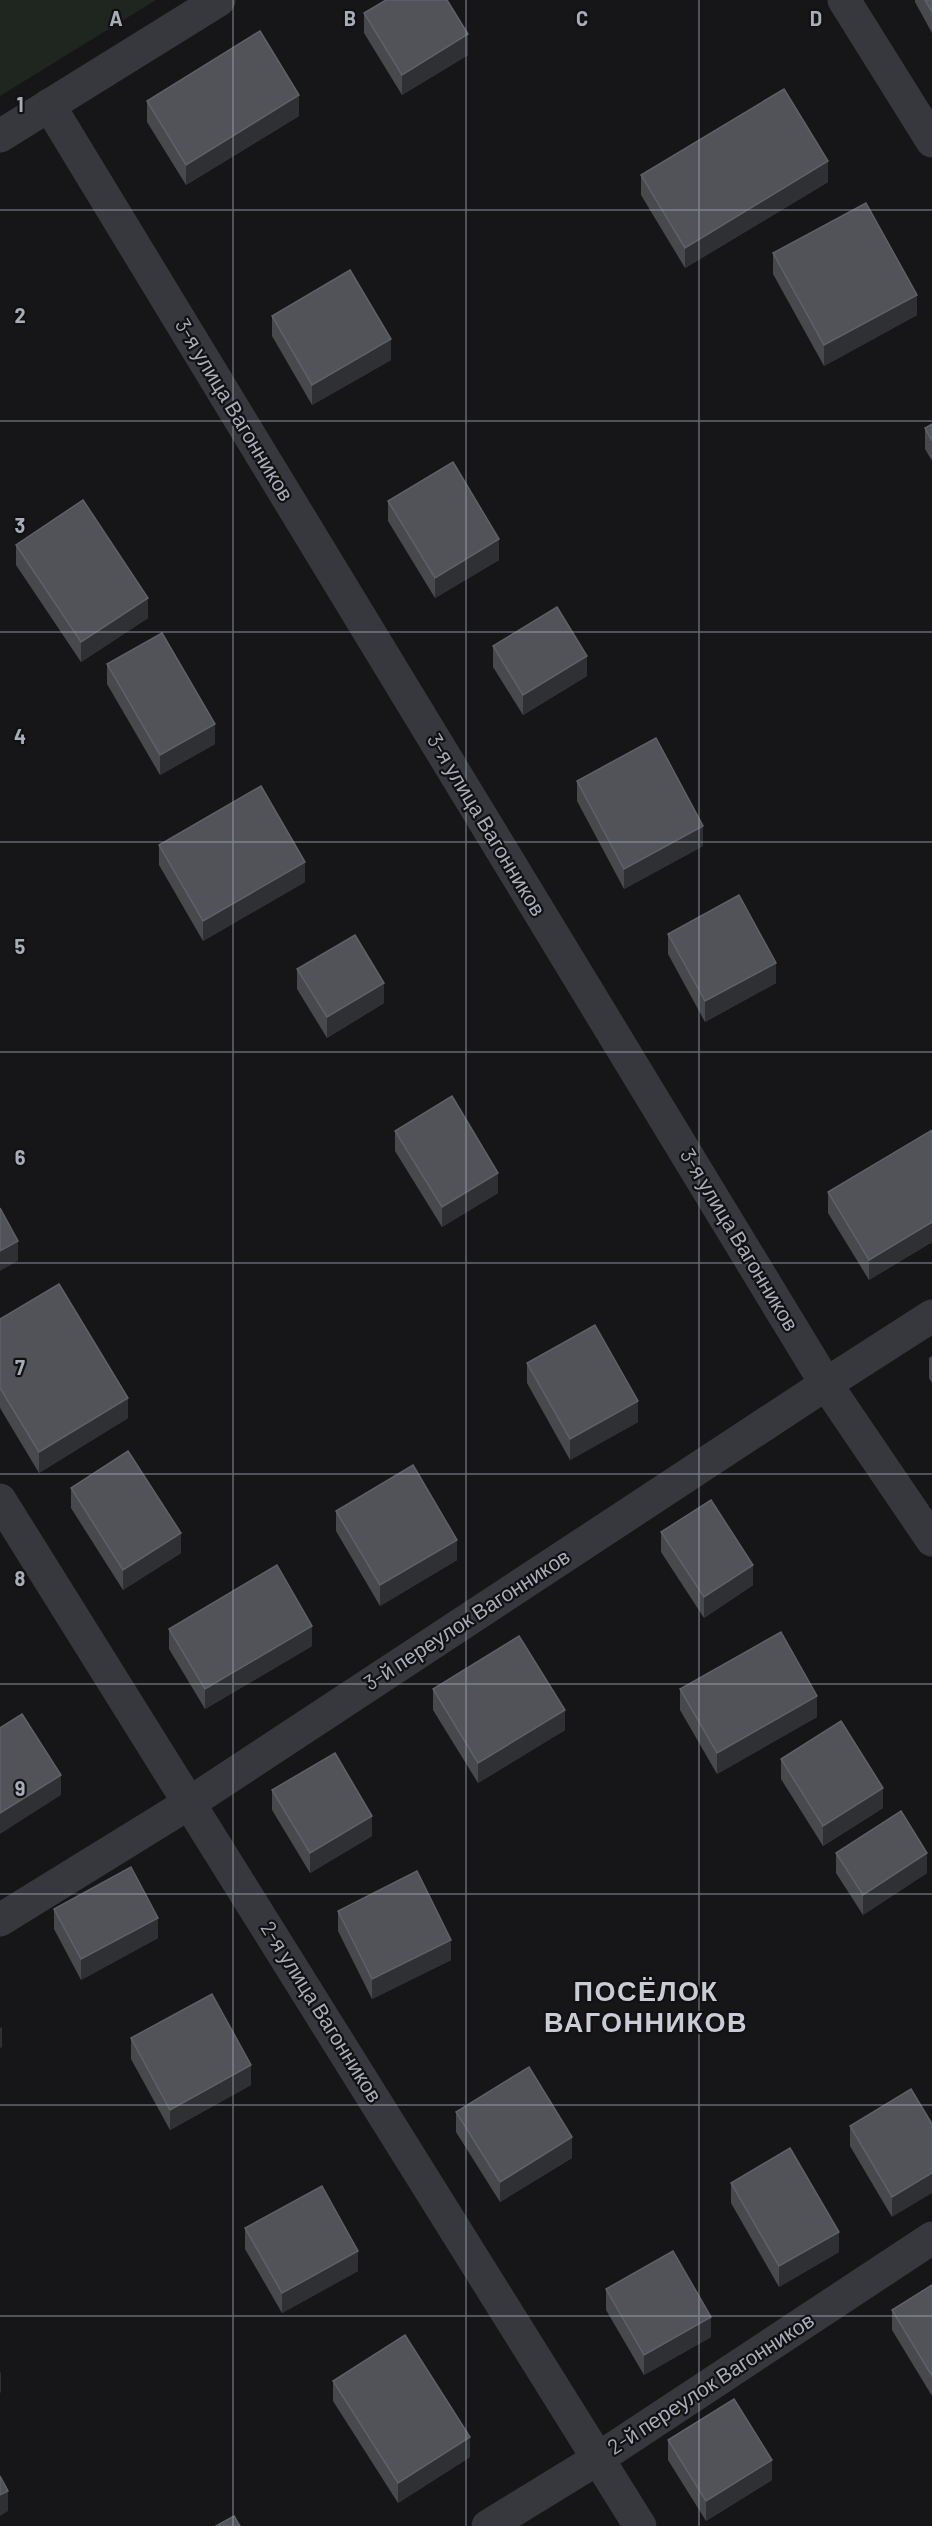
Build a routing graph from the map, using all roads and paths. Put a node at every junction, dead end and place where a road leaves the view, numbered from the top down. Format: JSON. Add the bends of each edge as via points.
{"nodes":[{"id":1,"x":219,"y":0,"type":"edge"},
{"id":2,"x":844,"y":0,"type":"edge"},
{"id":3,"x":49,"y":105,"type":"junction"},
{"id":4,"x":0,"y":136,"type":"edge"},
{"id":5,"x":932,"y":141,"type":"edge"},
{"id":6,"x":932,"y":1316,"type":"edge"},
{"id":7,"x":826,"y":1384,"type":"junction"},
{"id":8,"x":0,"y":1500,"type":"edge"},
{"id":9,"x":932,"y":1540,"type":"edge"},
{"id":10,"x":191,"y":1803,"type":"junction"},
{"id":11,"x":0,"y":1920,"type":"edge"},
{"id":12,"x":932,"y":2238,"type":"edge"},
{"id":13,"x":599,"y":2458,"type":"junction"},
{"id":14,"x":488,"y":2526,"type":"edge"},
{"id":15,"x":640,"y":2526,"type":"edge"}],
"edges":[{"from":1,"to":3,"type":"street"},
{"from":2,"to":5,"type":"street"},
{"from":3,"to":4,"type":"street"},
{"from":3,"to":7,"type":"street","name":"3-я улица Вагонников"},
{"from":6,"to":7,"type":"street","name":"3-й переулок Вагонников"},
{"from":7,"to":9,"type":"street","name":"3-я улица Вагонников"},
{"from":7,"to":10,"type":"street","name":"3-й переулок Вагонников"},
{"from":8,"to":10,"type":"street","name":"2-я улица Вагонников"},
{"from":10,"to":11,"type":"street","name":"3-й переулок Вагонников"},
{"from":10,"to":13,"type":"street","name":"2-я улица Вагонников"},
{"from":12,"to":13,"type":"street","name":"2-й переулок Вагонников"},
{"from":13,"to":14,"type":"street","name":"2-й переулок Вагонников"},
{"from":13,"to":15,"type":"street","name":"2-я улица Вагонников"}]}
